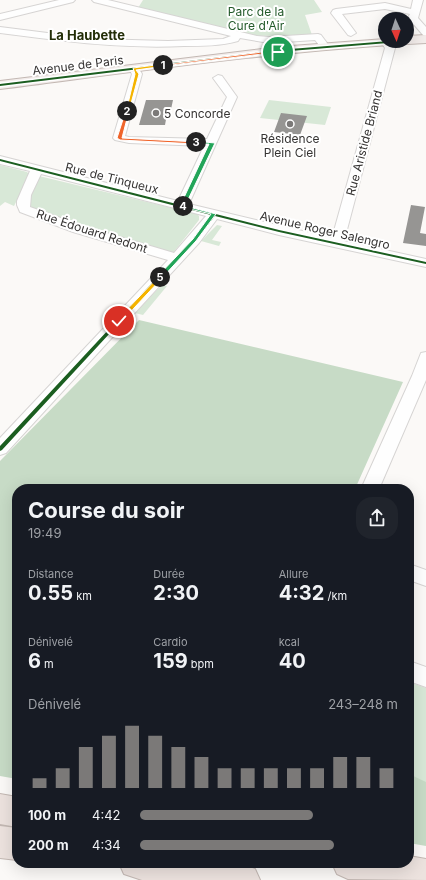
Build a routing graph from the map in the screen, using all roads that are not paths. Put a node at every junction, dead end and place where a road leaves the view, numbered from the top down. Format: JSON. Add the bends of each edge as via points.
{"nodes":[{"id":1,"x":70,"y":0,"type":"edge"},
{"id":2,"x":97,"y":0,"type":"edge"},
{"id":3,"x":418,"y":0,"type":"edge"},
{"id":4,"x":414,"y":12,"type":"joint"},
{"id":5,"x":0,"y":17,"type":"edge"},
{"id":6,"x":414,"y":18,"type":"edge"},
{"id":7,"x":0,"y":30,"type":"edge"},
{"id":8,"x":351,"y":33,"type":"dead end"},
{"id":9,"x":426,"y":33,"type":"edge"},
{"id":10,"x":234,"y":34,"type":"junction"},
{"id":11,"x":426,"y":39,"type":"edge"},
{"id":12,"x":414,"y":40,"type":"edge"},
{"id":13,"x":321,"y":42,"type":"junction"},
{"id":14,"x":378,"y":42,"type":"edge"},
{"id":15,"x":390,"y":48,"type":"edge"},
{"id":16,"x":134,"y":69,"type":"junction"},
{"id":17,"x":218,"y":78,"type":"dead end"},
{"id":18,"x":1,"y":84,"type":"edge"},
{"id":19,"x":212,"y":143,"type":"junction"},
{"id":20,"x":0,"y":160,"type":"edge"},
{"id":21,"x":37,"y":169,"type":"junction"},
{"id":22,"x":182,"y":206,"type":"junction"},
{"id":23,"x":217,"y":214,"type":"junction"},
{"id":24,"x":338,"y":240,"type":"junction"},
{"id":25,"x":177,"y":258,"type":"junction"},
{"id":26,"x":426,"y":263,"type":"edge"},
{"id":27,"x":426,"y":359,"type":"edge"},
{"id":28,"x":0,"y":449,"type":"edge"},
{"id":29,"x":372,"y":484,"type":"edge"},
{"id":30,"x":414,"y":574,"type":"edge"},
{"id":31,"x":426,"y":578,"type":"edge"},
{"id":32,"x":414,"y":673,"type":"edge"},
{"id":33,"x":426,"y":677,"type":"edge"},
{"id":34,"x":0,"y":809,"type":"edge"},
{"id":35,"x":12,"y":811,"type":"edge"},
{"id":36,"x":0,"y":842,"type":"edge"},
{"id":37,"x":12,"y":843,"type":"edge"},
{"id":38,"x":167,"y":868,"type":"edge"},
{"id":39,"x":380,"y":868,"type":"edge"},
{"id":40,"x":426,"y":875,"type":"edge"},
{"id":41,"x":244,"y":880,"type":"edge"}],
"edges":[{"from":1,"to":5,"type":"street"},
{"from":2,"to":10,"type":"street"},
{"from":3,"to":4,"type":"street"},
{"from":4,"to":8,"type":"street","via":[[385,6],[336,12]]},
{"from":6,"to":9,"type":"street"},
{"from":7,"to":10,"type":"street","via":[[94,42],[168,44],[223,42],[235,39]]},
{"from":10,"to":13,"type":"street","via":[[257,39]]},
{"from":11,"to":12,"type":"main road"},
{"from":13,"to":14,"type":"main road","name":"Avenue de Paris"},
{"from":13,"to":16,"type":"main road","name":"Avenue de Paris","via":[[278,52]]},
{"from":15,"to":24,"type":"street","name":"Rue Aristide Briand"},
{"from":16,"to":18,"type":"main road","name":"Avenue de Paris"},
{"from":16,"to":19,"type":"street","via":[[137,74],[120,138]]},
{"from":17,"to":19,"type":"street","via":[[232,97]]},
{"from":19,"to":22,"type":"street"},
{"from":20,"to":21,"type":"street","name":"Rue de Tinqueux"},
{"from":21,"to":22,"type":"street","name":"Rue de Tinqueux"},
{"from":21,"to":25,"type":"street","name":"Rue Édouard Redont","via":[[23,200],[25,208],[60,223]]},
{"from":22,"to":23,"type":"street","name":"Rue de Tinqueux"},
{"from":23,"to":24,"type":"street","name":"Avenue Roger Salengro","via":[[279,232]]},
{"from":23,"to":25,"type":"street"},
{"from":24,"to":26,"type":"street","name":"Avenue Roger Salengro"},
{"from":25,"to":28,"type":"street"},
{"from":27,"to":29,"type":"street"},
{"from":30,"to":31,"type":"street"},
{"from":32,"to":33,"type":"street"},
{"from":34,"to":35,"type":"highway"},
{"from":36,"to":37,"type":"highway"},
{"from":38,"to":41,"type":"highway"},
{"from":39,"to":40,"type":"highway"}]}
